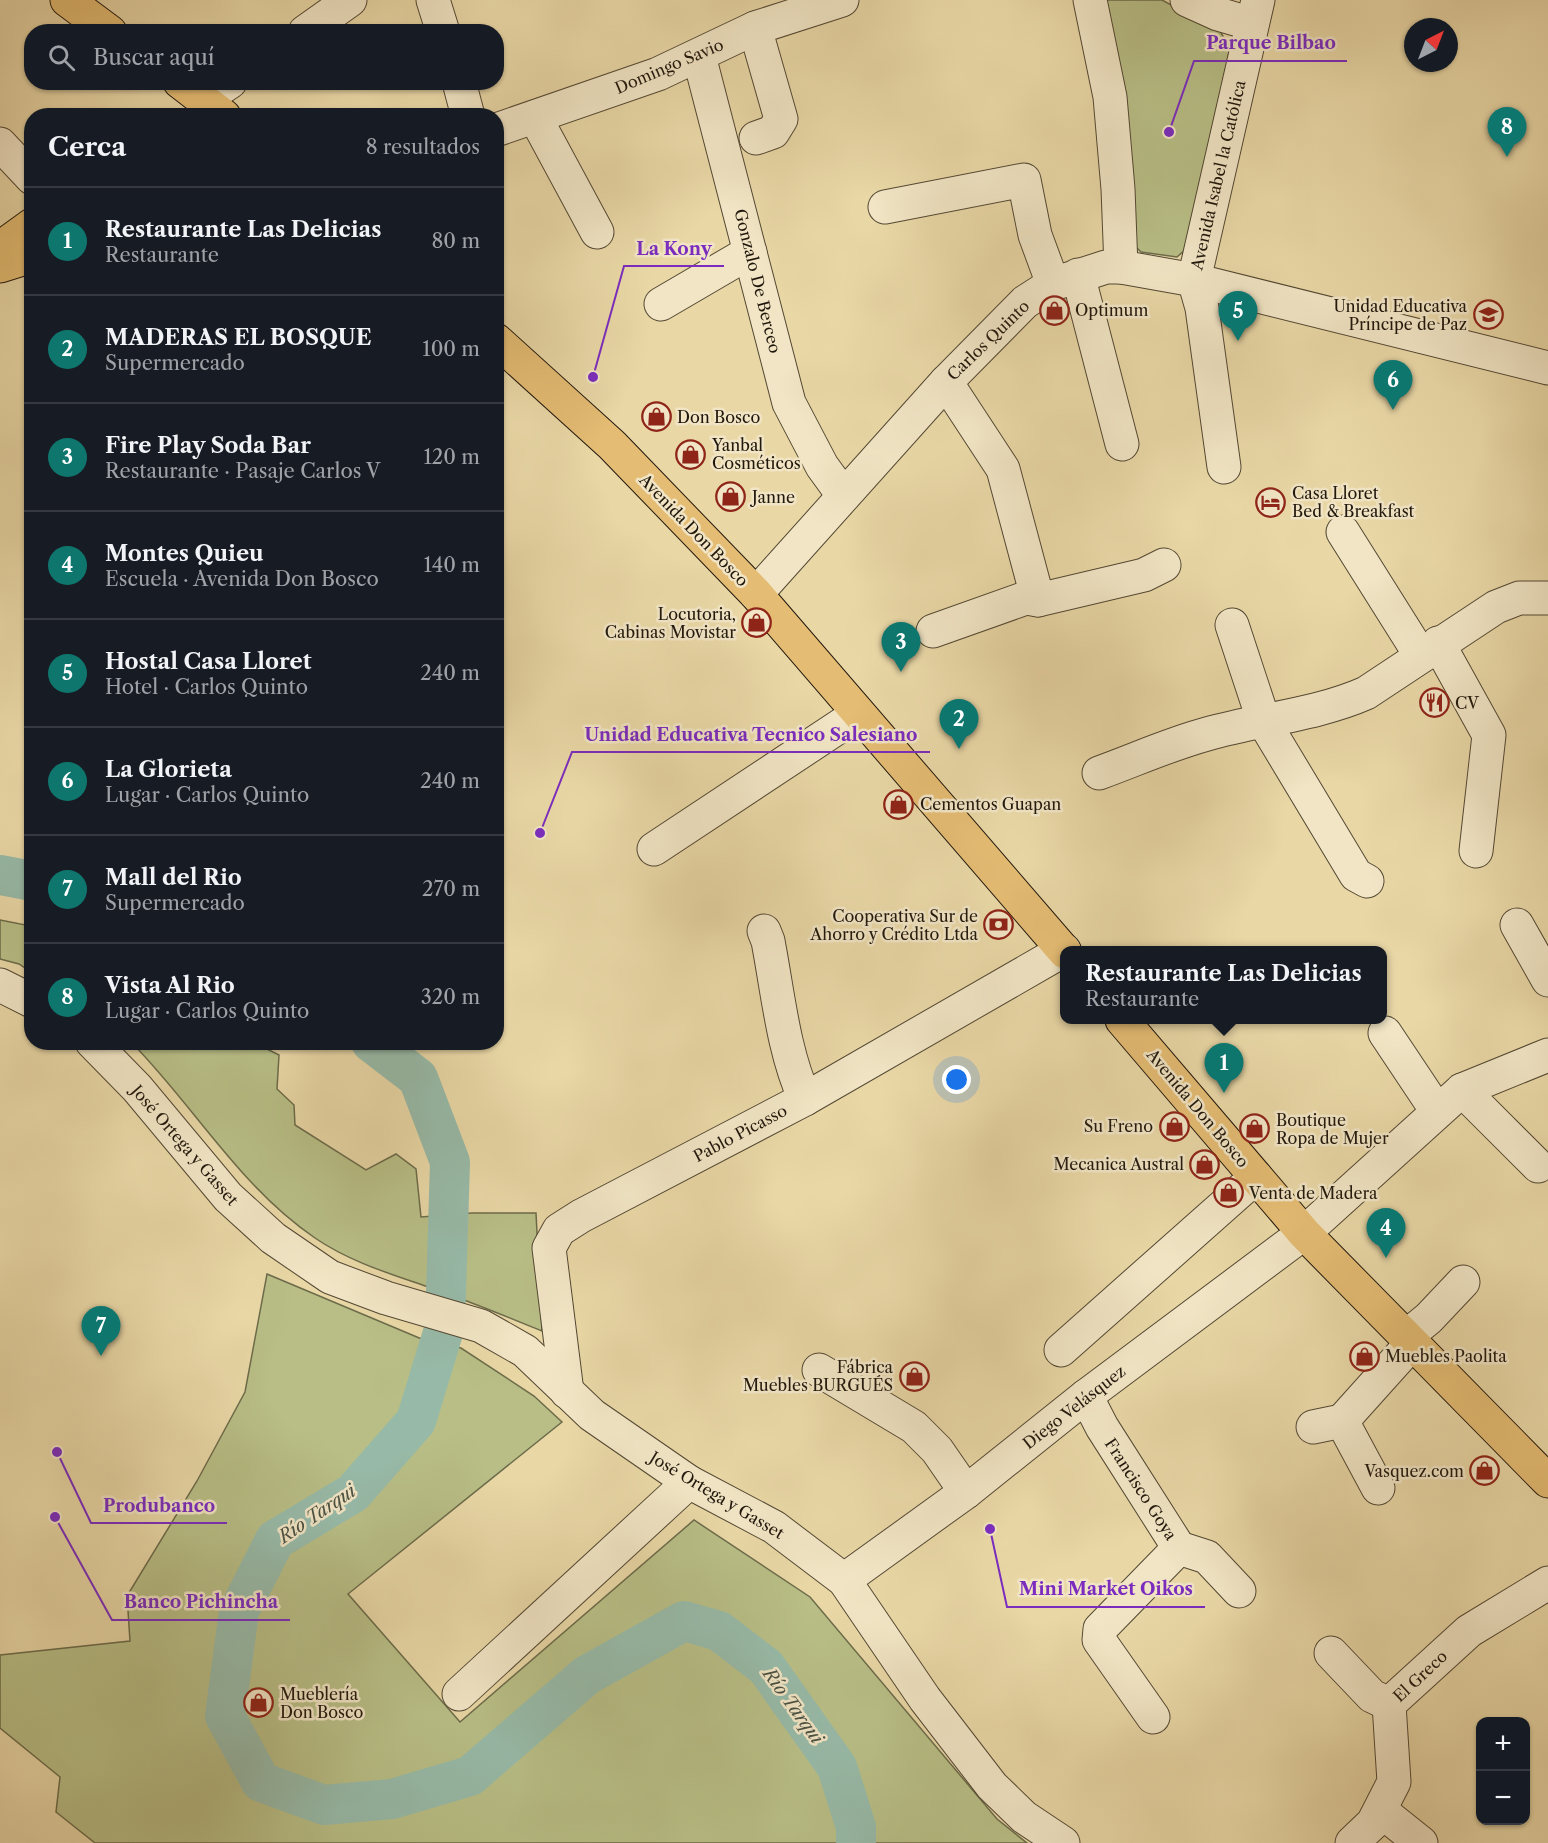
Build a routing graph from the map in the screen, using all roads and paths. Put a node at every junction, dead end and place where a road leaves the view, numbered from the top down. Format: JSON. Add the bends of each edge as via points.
{"nodes":[{"id":1,"x":67,"y":0,"type":"edge"},
{"id":2,"x":351,"y":0,"type":"edge"},
{"id":3,"x":434,"y":0,"type":"edge"},
{"id":4,"x":842,"y":0,"type":"edge"},
{"id":5,"x":1090,"y":0,"type":"edge"},
{"id":6,"x":1187,"y":0,"type":"edge"},
{"id":7,"x":1255,"y":12,"type":"edge"},
{"id":8,"x":99,"y":24,"type":"edge"},
{"id":9,"x":316,"y":24,"type":"edge"},
{"id":10,"x":441,"y":24,"type":"edge"},
{"id":11,"x":754,"y":28,"type":"junction"},
{"id":12,"x":699,"y":56,"type":"junction"},
{"id":13,"x":217,"y":90,"type":"edge"},
{"id":14,"x":461,"y":90,"type":"edge"},
{"id":15,"x":197,"y":103,"type":"edge"},
{"id":16,"x":466,"y":108,"type":"edge"},
{"id":17,"x":535,"y":117,"type":"junction"},
{"id":18,"x":504,"y":127,"type":"edge"},
{"id":19,"x":756,"y":138,"type":"dead end"},
{"id":20,"x":0,"y":144,"type":"edge"},
{"id":21,"x":24,"y":169,"type":"edge"},
{"id":22,"x":885,"y":207,"type":"dead end"},
{"id":23,"x":24,"y":231,"type":"edge"},
{"id":24,"x":597,"y":232,"type":"dead end"},
{"id":25,"x":0,"y":248,"type":"edge"},
{"id":26,"x":750,"y":252,"type":"junction"},
{"id":27,"x":24,"y":258,"type":"edge"},
{"id":28,"x":0,"y":266,"type":"edge"},
{"id":29,"x":1121,"y":267,"type":"junction"},
{"id":30,"x":1065,"y":279,"type":"junction"},
{"id":31,"x":1194,"y":280,"type":"junction"},
{"id":32,"x":661,"y":304,"type":"dead end"},
{"id":33,"x":504,"y":347,"type":"edge"},
{"id":34,"x":1548,"y":368,"type":"edge"},
{"id":35,"x":946,"y":382,"type":"junction"},
{"id":36,"x":1122,"y":444,"type":"dead end"},
{"id":37,"x":1224,"y":467,"type":"dead end"},
{"id":38,"x":843,"y":495,"type":"junction"},
{"id":39,"x":1343,"y":532,"type":"dead end"},
{"id":40,"x":1164,"y":565,"type":"dead end"},
{"id":41,"x":756,"y":594,"type":"junction"},
{"id":42,"x":1548,"y":598,"type":"edge"},
{"id":43,"x":1038,"y":600,"type":"junction"},
{"id":44,"x":1232,"y":625,"type":"dead end"},
{"id":45,"x":933,"y":631,"type":"dead end"},
{"id":46,"x":1429,"y":650,"type":"junction"},
{"id":47,"x":858,"y":714,"type":"junction"},
{"id":48,"x":1264,"y":722,"type":"junction"},
{"id":49,"x":1099,"y":773,"type":"dead end"},
{"id":50,"x":654,"y":849,"type":"dead end"},
{"id":51,"x":1476,"y":851,"type":"dead end"},
{"id":52,"x":1367,"y":881,"type":"dead end"},
{"id":53,"x":1516,"y":925,"type":"dead end"},
{"id":54,"x":764,"y":931,"type":"dead end"},
{"id":55,"x":1060,"y":946,"type":"edge"},
{"id":56,"x":1060,"y":953,"type":"edge"},
{"id":57,"x":1548,"y":980,"type":"edge"},
{"id":58,"x":0,"y":985,"type":"edge"},
{"id":59,"x":24,"y":997,"type":"edge"},
{"id":60,"x":1125,"y":1024,"type":"edge"},
{"id":61,"x":1385,"y":1033,"type":"dead end"},
{"id":62,"x":100,"y":1050,"type":"edge"},
{"id":63,"x":1548,"y":1054,"type":"edge"},
{"id":64,"x":1462,"y":1090,"type":"junction"},
{"id":65,"x":805,"y":1099,"type":"junction"},
{"id":66,"x":1437,"y":1111,"type":"junction"},
{"id":67,"x":1538,"y":1166,"type":"dead end"},
{"id":68,"x":1256,"y":1177,"type":"junction"},
{"id":69,"x":1304,"y":1233,"type":"junction"},
{"id":70,"x":1463,"y":1282,"type":"dead end"},
{"id":71,"x":1409,"y":1340,"type":"junction"},
{"id":72,"x":1061,"y":1350,"type":"dead end"},
{"id":73,"x":819,"y":1370,"type":"dead end"},
{"id":74,"x":567,"y":1392,"type":"junction"},
{"id":75,"x":1086,"y":1396,"type":"junction"},
{"id":76,"x":1548,"y":1481,"type":"edge"},
{"id":77,"x":689,"y":1482,"type":"junction"},
{"id":78,"x":1378,"y":1488,"type":"dead end"},
{"id":79,"x":966,"y":1492,"type":"junction"},
{"id":80,"x":1179,"y":1548,"type":"junction"},
{"id":81,"x":844,"y":1580,"type":"junction"},
{"id":82,"x":1548,"y":1583,"type":"edge"},
{"id":83,"x":1239,"y":1591,"type":"dead end"},
{"id":84,"x":1331,"y":1653,"type":"dead end"},
{"id":85,"x":459,"y":1695,"type":"dead end"},
{"id":86,"x":1389,"y":1704,"type":"junction"},
{"id":87,"x":1153,"y":1717,"type":"dead end"},
{"id":88,"x":1381,"y":1810,"type":"junction"},
{"id":89,"x":1063,"y":1843,"type":"edge"},
{"id":90,"x":1352,"y":1843,"type":"edge"},
{"id":91,"x":1421,"y":1843,"type":"edge"}],
"edges":[{"from":1,"to":8,"type":"main road"},
{"from":2,"to":9,"type":"street"},
{"from":3,"to":10,"type":"street"},
{"from":4,"to":11,"type":"street","name":"Domingo Savio"},
{"from":5,"to":29,"type":"street","via":[[1110,98]]},
{"from":6,"to":7,"type":"street","via":[[1218,14]]},
{"from":7,"to":31,"type":"street","name":"Avenida Isabel la Católica"},
{"from":11,"to":12,"type":"street","name":"Domingo Savio"},
{"from":11,"to":19,"type":"street","via":[[781,118],[773,132]]},
{"from":12,"to":17,"type":"street","name":"Domingo Savio"},
{"from":12,"to":26,"type":"street","name":"Gonzalo De Berceo"},
{"from":13,"to":15,"type":"street"},
{"from":14,"to":16,"type":"street"},
{"from":17,"to":18,"type":"street","name":"Domingo Savio"},
{"from":17,"to":24,"type":"street"},
{"from":20,"to":21,"type":"street"},
{"from":22,"to":30,"type":"street","via":[[1024,180],[1035,235]]},
{"from":23,"to":25,"type":"main road"},
{"from":26,"to":32,"type":"street"},
{"from":26,"to":38,"type":"street","name":"Gonzalo De Berceo","via":[[789,404],[822,466]]},
{"from":27,"to":28,"type":"main road"},
{"from":29,"to":30,"type":"street","name":"Carlos Quinto","via":[[1106,267]]},
{"from":29,"to":31,"type":"street","name":"Carlos Quinto"},
{"from":30,"to":35,"type":"street","name":"Carlos Quinto","via":[[1025,302]]},
{"from":30,"to":36,"type":"street"},
{"from":31,"to":34,"type":"street","name":"Carlos Quinto"},
{"from":31,"to":37,"type":"street","via":[[1202,308]]},
{"from":33,"to":41,"type":"main road","name":"Avenida Don Bosco","via":[[612,445]]},
{"from":35,"to":38,"type":"street","name":"Carlos Quinto"},
{"from":35,"to":43,"type":"street","via":[[1003,470]]},
{"from":38,"to":41,"type":"street","name":"Carlos Quinto"},
{"from":39,"to":46,"type":"street"},
{"from":40,"to":43,"type":"street","via":[[1144,575]]},
{"from":41,"to":47,"type":"main road","name":"Avenida Don Bosco"},
{"from":42,"to":46,"type":"street","via":[[1519,598],[1496,607]]},
{"from":43,"to":45,"type":"street","via":[[1026,598]]},
{"from":44,"to":48,"type":"street"},
{"from":46,"to":48,"type":"street","via":[[1351,700]]},
{"from":46,"to":51,"type":"street","via":[[1490,735]]},
{"from":47,"to":50,"type":"street"},
{"from":47,"to":55,"type":"main road","name":"Avenida Don Bosco"},
{"from":48,"to":49,"type":"street","via":[[1207,734]]},
{"from":48,"to":52,"type":"street","via":[[1356,875]]},
{"from":53,"to":57,"type":"street"},
{"from":54,"to":65,"type":"street","via":[[783,1025]]},
{"from":56,"to":65,"type":"street","name":"Pablo Picasso"},
{"from":58,"to":59,"type":"street"},
{"from":60,"to":68,"type":"main road","name":"Avenida Don Bosco"},
{"from":61,"to":66,"type":"street"},
{"from":62,"to":74,"type":"street","name":"José Ortega y Gasset","via":[[137,1088],[228,1197],[273,1238],[330,1277],[481,1326],[525,1351]]},
{"from":63,"to":64,"type":"street","name":"Diego Velásquez"},
{"from":64,"to":66,"type":"street","name":"Diego Velásquez"},
{"from":64,"to":67,"type":"street"},
{"from":65,"to":74,"type":"street","name":"Pablo Picasso","via":[[559,1230],[549,1248]]},
{"from":66,"to":69,"type":"street","name":"Diego Velásquez"},
{"from":68,"to":69,"type":"main road","name":"Avenida Don Bosco"},
{"from":68,"to":72,"type":"street"},
{"from":69,"to":71,"type":"main road","name":"Avenida Don Bosco"},
{"from":69,"to":75,"type":"street","name":"Diego Velásquez"},
{"from":70,"to":71,"type":"street"},
{"from":71,"to":76,"type":"main road","name":"Avenida Don Bosco"},
{"from":71,"to":78,"type":"street","via":[[1328,1424]]},
{"from":73,"to":79,"type":"street","via":[[914,1426],[938,1450]]},
{"from":74,"to":77,"type":"street","name":"José Ortega y Gasset","via":[[592,1415]]},
{"from":75,"to":79,"type":"street","name":"Diego Velásquez"},
{"from":75,"to":80,"type":"street","name":"Francisco Goya"},
{"from":77,"to":81,"type":"street","name":"José Ortega y Gasset","via":[[774,1527]]},
{"from":77,"to":85,"type":"street"},
{"from":79,"to":81,"type":"street","name":"Diego Velásquez"},
{"from":80,"to":83,"type":"street","via":[[1207,1557]]},
{"from":80,"to":87,"type":"street","name":"Francisco Goya","via":[[1100,1629],[1099,1640]]},
{"from":81,"to":89,"type":"street","name":"José Ortega y Gasset","via":[[925,1700],[992,1786],[1024,1817]]},
{"from":82,"to":86,"type":"street","name":"El Greco","via":[[1469,1631]]},
{"from":84,"to":86,"type":"street","via":[[1372,1696]]},
{"from":86,"to":88,"type":"street","name":"El Greco","via":[[1394,1782]]},
{"from":88,"to":90,"type":"street","name":"El Greco"},
{"from":88,"to":91,"type":"street"}]}
